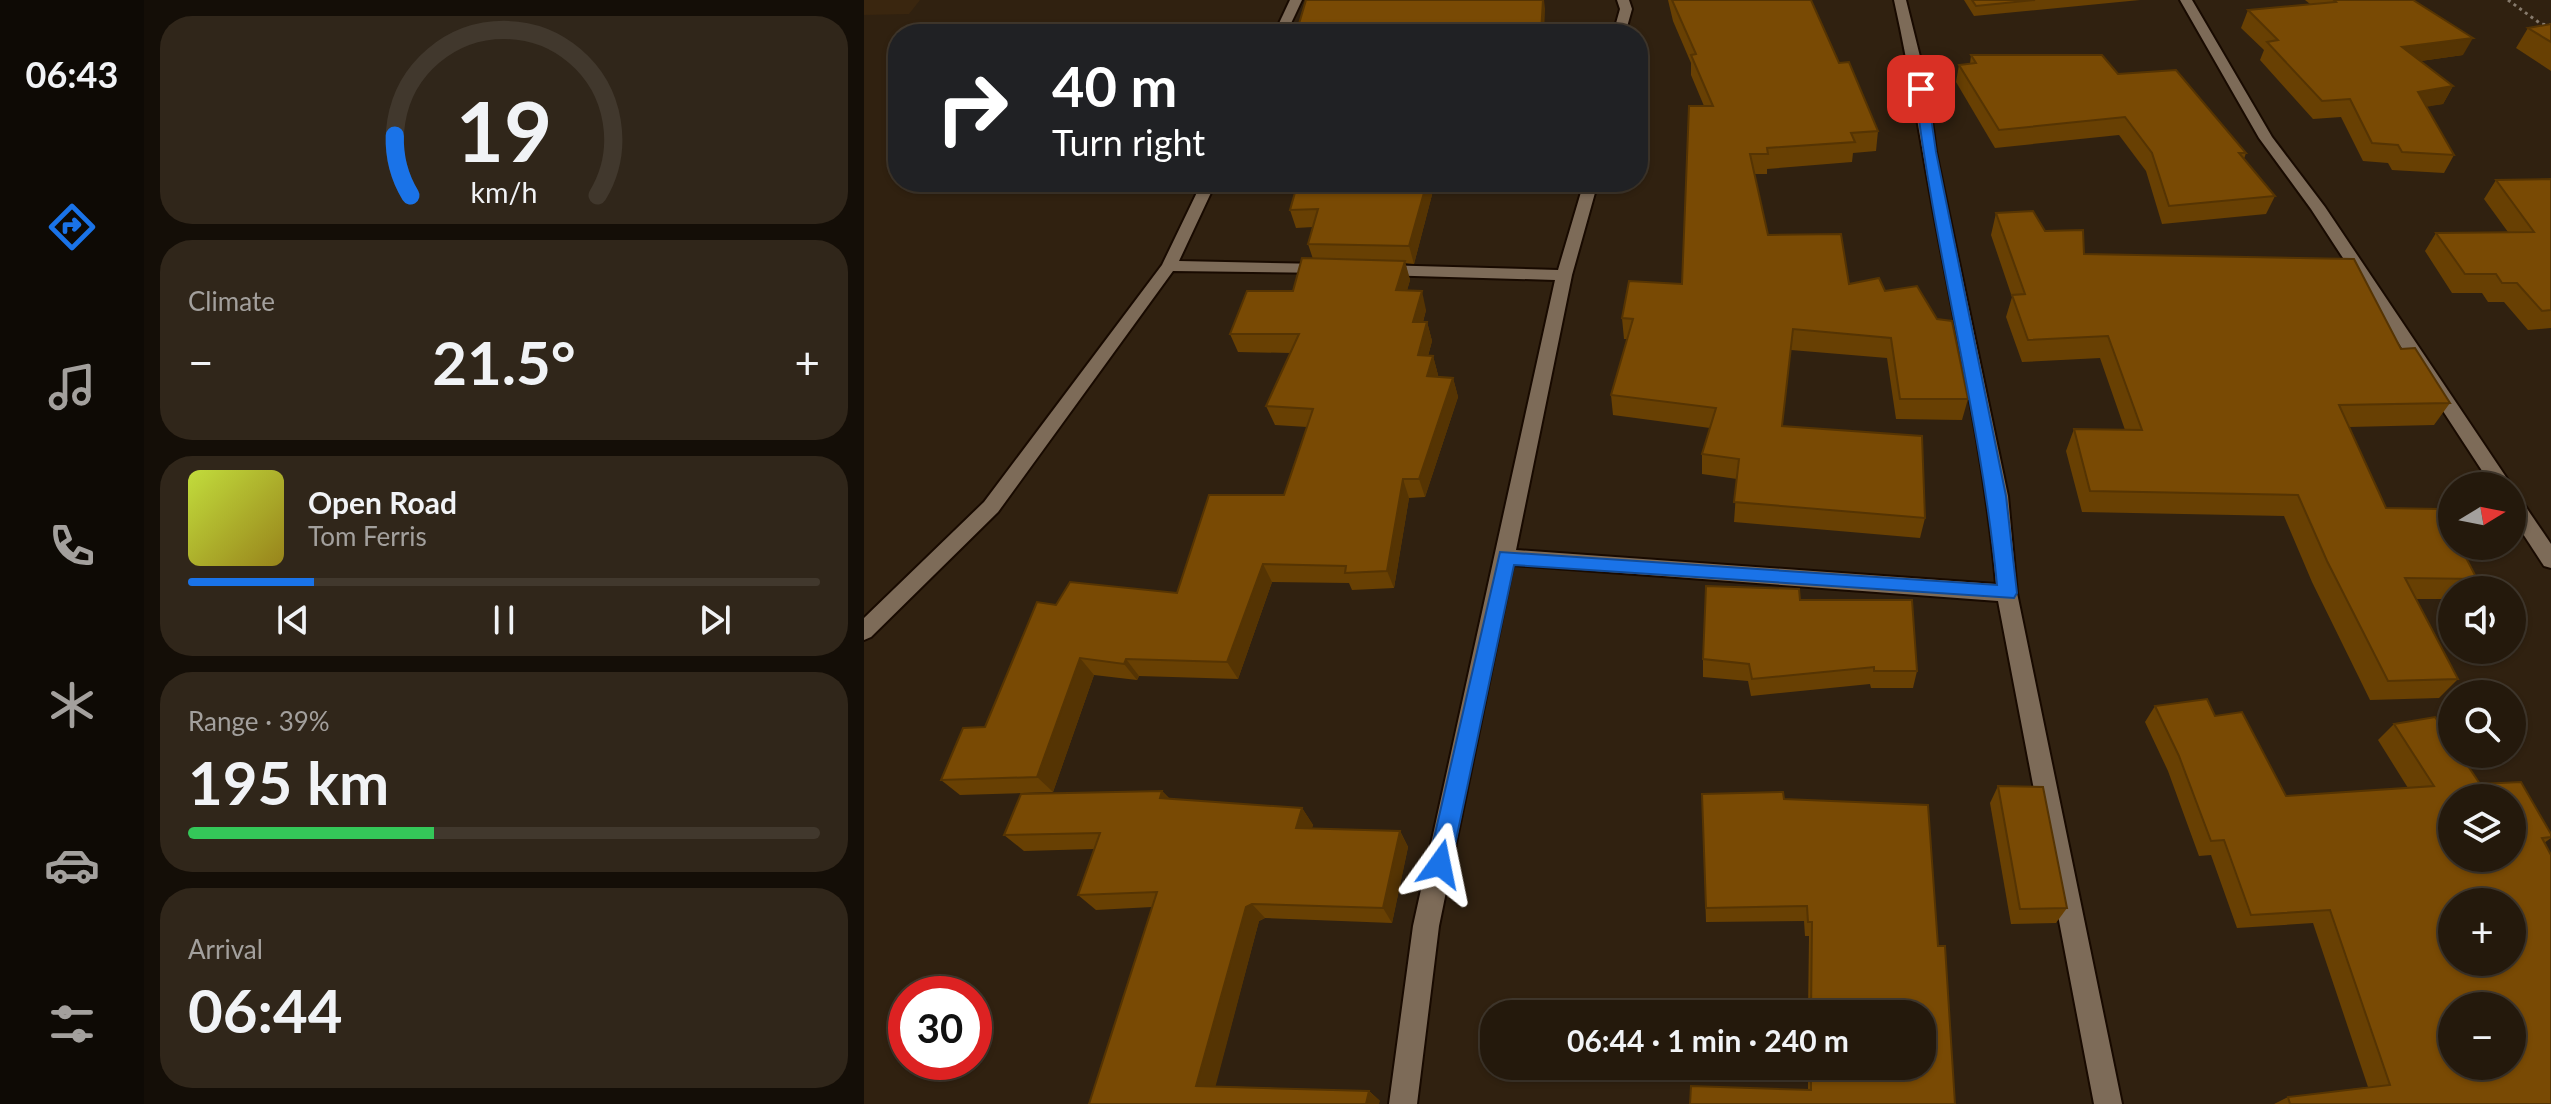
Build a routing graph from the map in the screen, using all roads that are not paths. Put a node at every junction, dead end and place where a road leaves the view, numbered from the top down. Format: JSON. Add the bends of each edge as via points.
{"nodes":[{"id":1,"x":1296,"y":0,"type":"edge"},
{"id":2,"x":1623,"y":0,"type":"edge"},
{"id":3,"x":1900,"y":0,"type":"edge"},
{"id":4,"x":2186,"y":0,"type":"edge"},
{"id":5,"x":1285,"y":24,"type":"edge"},
{"id":6,"x":1622,"y":24,"type":"edge"},
{"id":7,"x":1204,"y":192,"type":"edge"},
{"id":8,"x":1588,"y":192,"type":"edge"},
{"id":9,"x":1169,"y":266,"type":"junction"},
{"id":10,"x":1564,"y":275,"type":"junction"},
{"id":11,"x":2493,"y":472,"type":"edge"},
{"id":12,"x":2526,"y":523,"type":"edge"},
{"id":13,"x":1506,"y":557,"type":"junction"},
{"id":14,"x":2551,"y":560,"type":"edge"},
{"id":15,"x":2007,"y":593,"type":"junction"},
{"id":16,"x":864,"y":631,"type":"edge"},
{"id":17,"x":1403,"y":1104,"type":"edge"},
{"id":18,"x":2108,"y":1104,"type":"edge"}],
"edges":[{"from":1,"to":5,"type":"street"},
{"from":2,"to":6,"type":"street"},
{"from":3,"to":15,"type":"street","via":[[1998,496]]},
{"from":4,"to":11,"type":"street","via":[[2266,138]]},
{"from":7,"to":9,"type":"street"},
{"from":8,"to":10,"type":"street"},
{"from":9,"to":10,"type":"street"},
{"from":9,"to":16,"type":"street","via":[[991,507]]},
{"from":10,"to":13,"type":"street"},
{"from":12,"to":14,"type":"street"},
{"from":13,"to":15,"type":"street"},
{"from":13,"to":17,"type":"street","via":[[1426,926]]},
{"from":15,"to":18,"type":"street"}]}
